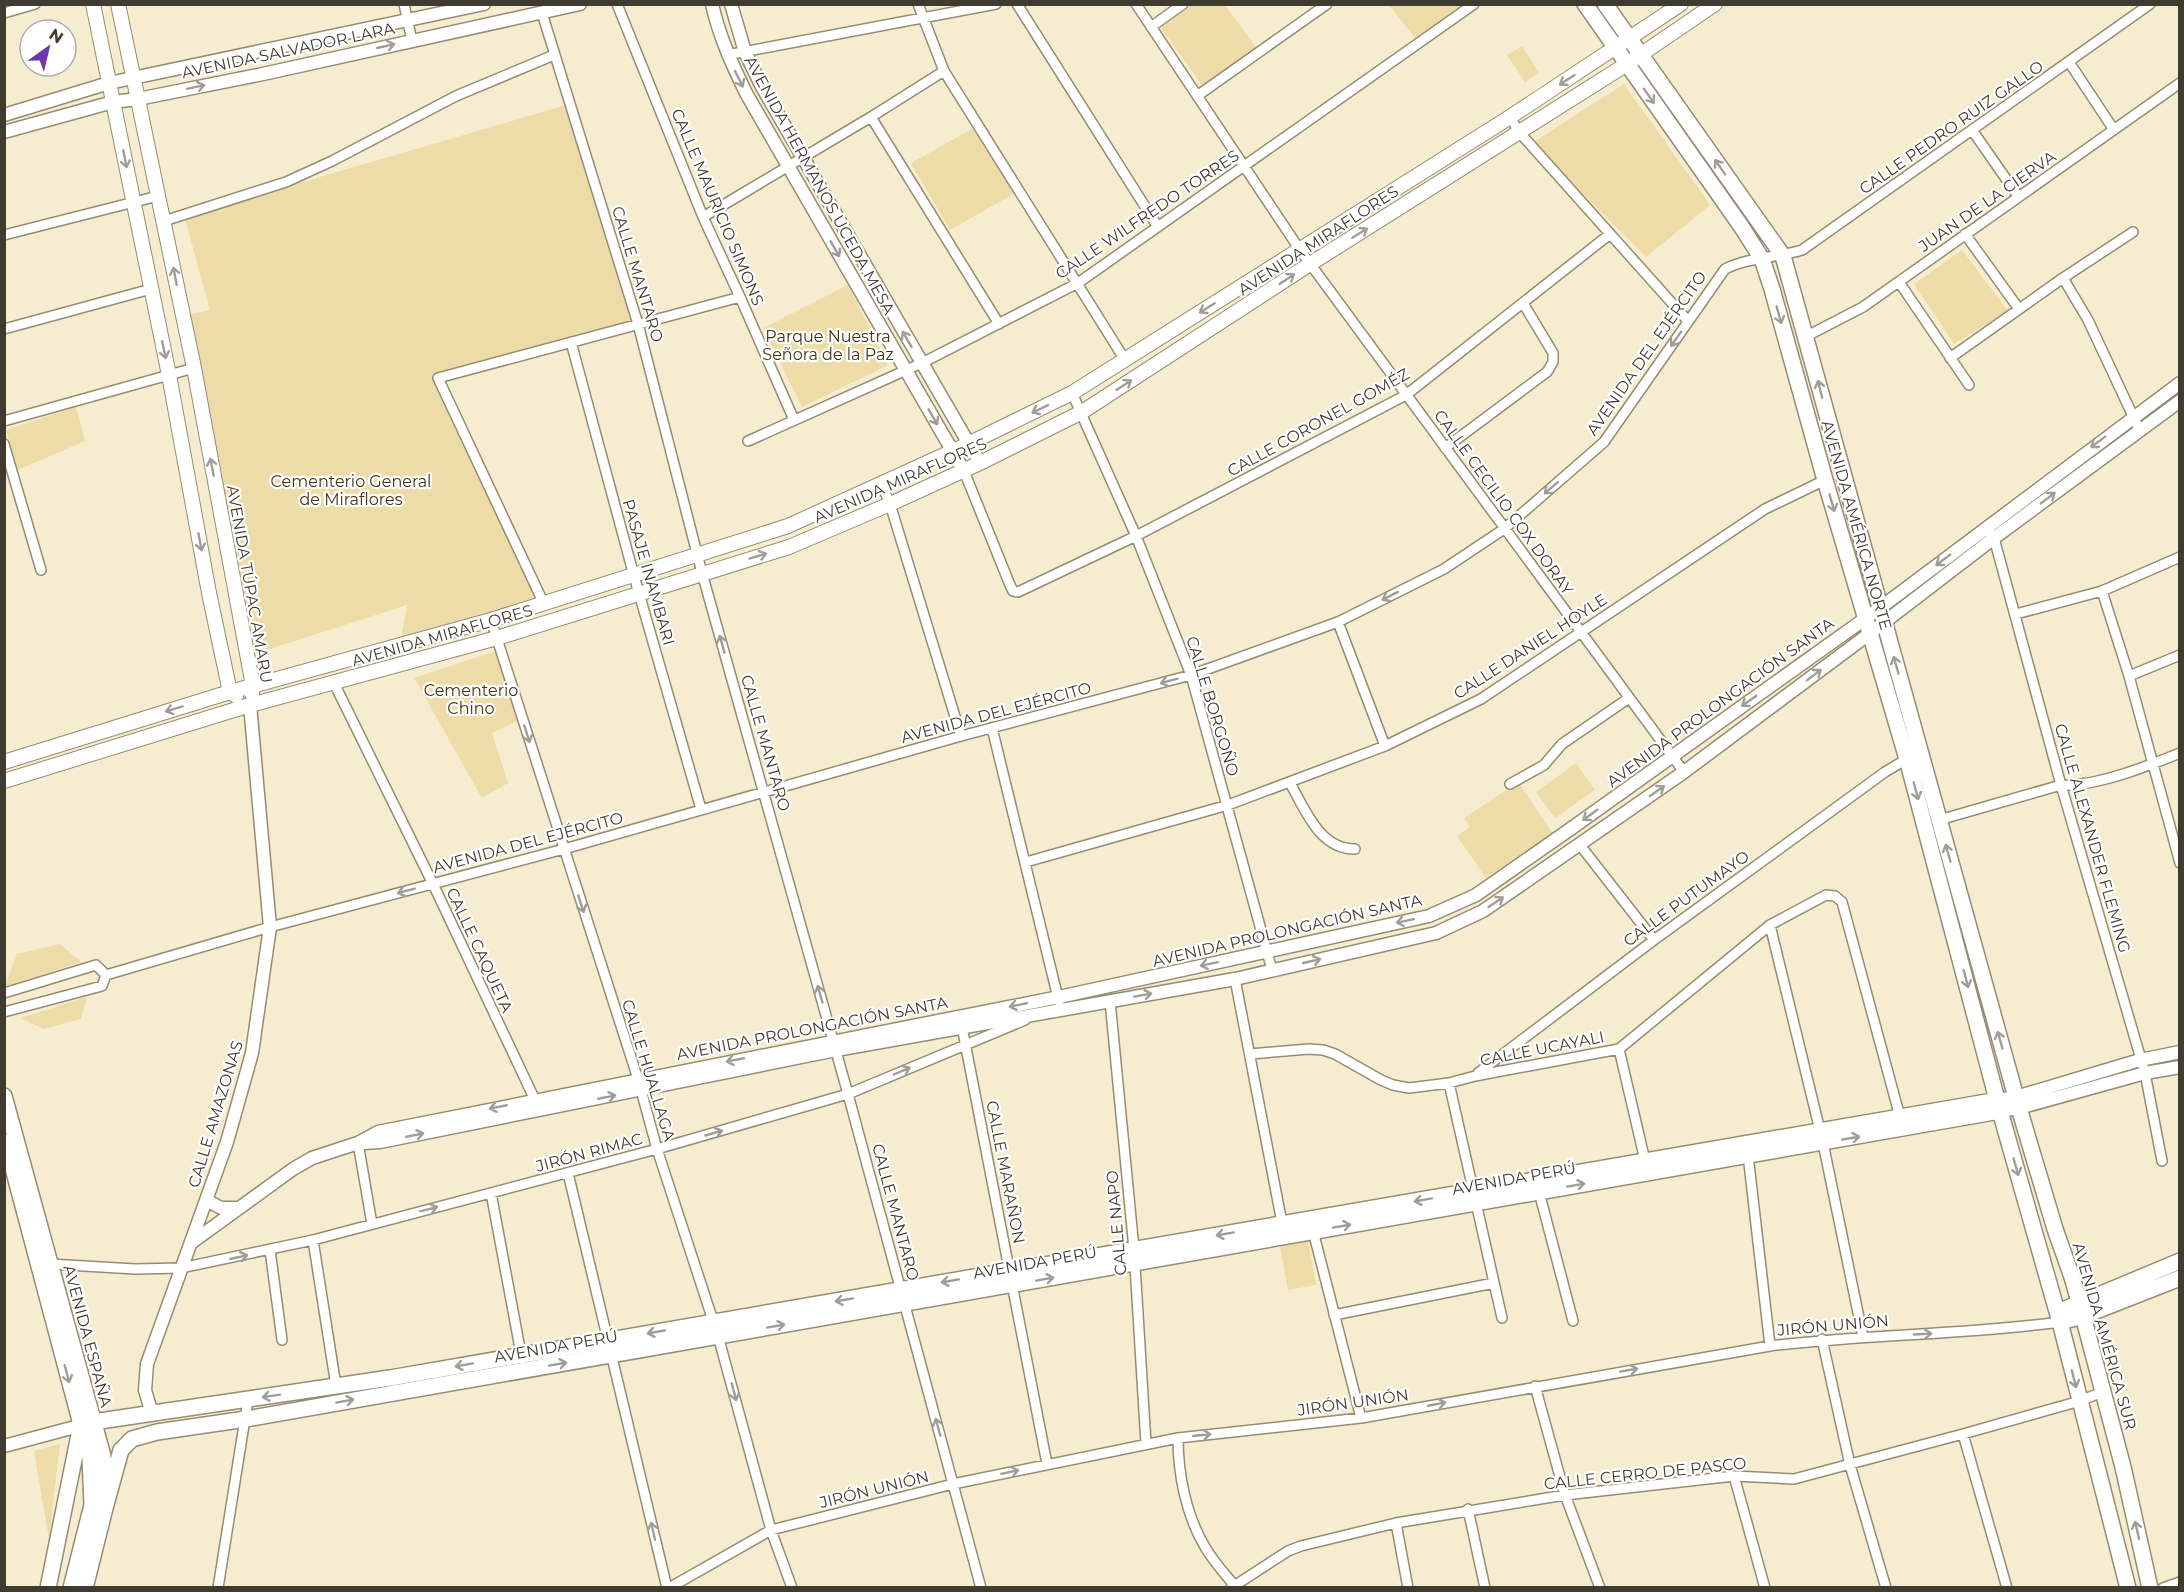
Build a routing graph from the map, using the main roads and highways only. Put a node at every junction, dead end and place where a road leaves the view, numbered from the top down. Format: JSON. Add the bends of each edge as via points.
{"nodes":[{"id":1,"x":93,"y":4,"type":"edge"},
{"id":2,"x":118,"y":4,"type":"edge"},
{"id":3,"x":1585,"y":4,"type":"edge"},
{"id":4,"x":1605,"y":4,"type":"edge"},
{"id":5,"x":1681,"y":4,"type":"edge"},
{"id":6,"x":1715,"y":4,"type":"edge"},
{"id":7,"x":1629,"y":39,"type":"junction"},
{"id":8,"x":1616,"y":48,"type":"junction"},
{"id":9,"x":1640,"y":55,"type":"junction"},
{"id":10,"x":1627,"y":64,"type":"junction"},
{"id":11,"x":1831,"y":434,"type":"junction"},
{"id":12,"x":1814,"y":438,"type":"junction"},
{"id":13,"x":235,"y":587,"type":"junction"},
{"id":14,"x":209,"y":593,"type":"junction"},
{"id":15,"x":400,"y":645,"type":"junction"},
{"id":16,"x":406,"y":662,"type":"junction"},
{"id":17,"x":253,"y":686,"type":"junction"},
{"id":18,"x":230,"y":692,"type":"junction"},
{"id":19,"x":250,"y":705,"type":"junction"},
{"id":20,"x":102,"y":732,"type":"junction"},
{"id":21,"x":108,"y":750,"type":"junction"},
{"id":22,"x":1914,"y":756,"type":"junction"},
{"id":23,"x":4,"y":762,"type":"edge"},
{"id":24,"x":4,"y":781,"type":"edge"},
{"id":25,"x":4,"y":1096,"type":"edge"},
{"id":26,"x":2018,"y":1102,"type":"joint"},
{"id":27,"x":1999,"y":1105,"type":"junction"},
{"id":28,"x":4,"y":1135,"type":"edge"},
{"id":29,"x":1822,"y":1137,"type":"junction"},
{"id":30,"x":1646,"y":1167,"type":"junction"},
{"id":31,"x":1475,"y":1197,"type":"junction"},
{"id":32,"x":1284,"y":1230,"type":"junction"},
{"id":33,"x":2180,"y":1261,"type":"edge"},
{"id":34,"x":2180,"y":1278,"type":"edge"},
{"id":35,"x":2081,"y":1309,"type":"junction"},
{"id":36,"x":2059,"y":1317,"type":"junction"},
{"id":37,"x":392,"y":1386,"type":"junction"},
{"id":38,"x":87,"y":1423,"type":"junction"},
{"id":39,"x":105,"y":1508,"type":"junction"},
{"id":40,"x":48,"y":1587,"type":"edge"},
{"id":41,"x":71,"y":1587,"type":"edge"},
{"id":42,"x":85,"y":1587,"type":"edge"},
{"id":43,"x":2128,"y":1587,"type":"edge"},
{"id":44,"x":2150,"y":1587,"type":"edge"}],
"edges":[{"from":1,"to":14,"type":"main road","one_way":true},
{"from":13,"to":2,"type":"main road","name":"AVENIDA TÚPAC AMARU","one_way":true},
{"from":3,"to":8,"type":"main road","name":"AVENIDA AMÉRICA NORTE"},
{"from":4,"to":7,"type":"main road","name":"AVENIDA AMÉRICA NORTE"},
{"from":5,"to":7,"type":"main road","name":"AVENIDA MIRAFLORES"},
{"from":6,"to":9,"type":"main road","name":"AVENIDA MIRAFLORES"},
{"from":7,"to":8,"type":"main road","name":"AVENIDA MIRAFLORES"},
{"from":7,"to":9,"type":"main road","name":"AVENIDA AMÉRICA NORTE"},
{"from":8,"to":10,"type":"main road","name":"AVENIDA AMÉRICA NORTE"},
{"from":8,"to":15,"type":"main road","name":"AVENIDA MIRAFLORES","one_way":true,"via":[[1072,393],[788,526],[544,604]]},
{"from":9,"to":10,"type":"main road","name":"AVENIDA MIRAFLORES"},
{"from":11,"to":9,"type":"main road","name":"AVENIDA AMÉRICA NORTE","one_way":true,"via":[[1783,256]]},
{"from":10,"to":12,"type":"main road","name":"AVENIDA AMÉRICA NORTE","one_way":true,"via":[[1762,259]]},
{"from":16,"to":10,"type":"main road","name":"AVENIDA MIRAFLORES","one_way":true,"via":[[497,638],[789,547],[980,464],[1082,412]]},
{"from":11,"to":12,"type":"main road"},
{"from":22,"to":11,"type":"main road","name":"AVENIDA AMÉRICA NORTE","one_way":true,"via":[[1882,615]]},
{"from":12,"to":22,"type":"main road","name":"AVENIDA AMÉRICA NORTE","one_way":true,"via":[[1869,634]]},
{"from":13,"to":14,"type":"main road"},
{"from":13,"to":17,"type":"main road","name":"AVENIDA TÚPAC AMARU"},
{"from":14,"to":18,"type":"main road"},
{"from":15,"to":16,"type":"main road"},
{"from":15,"to":17,"type":"main road","name":"AVENIDA MIRAFLORES"},
{"from":16,"to":19,"type":"main road","name":"AVENIDA MIRAFLORES"},
{"from":17,"to":18,"type":"main road","name":"AVENIDA MIRAFLORES"},
{"from":17,"to":19,"type":"main road","name":"AVENIDA TÚPAC AMARU"},
{"from":18,"to":19,"type":"main road","name":"AVENIDA TÚPAC AMARU"},
{"from":18,"to":20,"type":"main road","name":"AVENIDA MIRAFLORES","one_way":true},
{"from":19,"to":21,"type":"main road","name":"AVENIDA MIRAFLORES"},
{"from":20,"to":21,"type":"main road"},
{"from":20,"to":23,"type":"main road","name":"AVENIDA MIRAFLORES"},
{"from":21,"to":24,"type":"main road","name":"AVENIDA MIRAFLORES"},
{"from":26,"to":22,"type":"main road","name":"AVENIDA AMÉRICA NORTE","one_way":true,"via":[[1939,820]]},
{"from":22,"to":27,"type":"main road","name":"AVENIDA AMÉRICA NORTE","one_way":true},
{"from":25,"to":38,"type":"main road","name":"AVENIDA ESPAÑA","via":[[50,1264]]},
{"from":26,"to":35,"type":"main road","name":"AVENIDA AMÉRICA SUR"},
{"from":29,"to":27,"type":"main road","name":"AVENIDA PERÚ","one_way":true},
{"from":27,"to":29,"type":"main road","name":"AVENIDA PERÚ","via":[[1900,1117]]},
{"from":27,"to":36,"type":"main road","one_way":true},
{"from":28,"to":38,"type":"main road","name":"AVENIDA ESPAÑA","one_way":true},
{"from":29,"to":30,"type":"main road","name":"AVENIDA PERÚ"},
{"from":29,"to":30,"type":"main road","name":"AVENIDA PERÚ","via":[[1748,1155]]},
{"from":30,"to":31,"type":"main road","name":"AVENIDA PERÚ"},
{"from":31,"to":30,"type":"main road","name":"AVENIDA PERÚ","one_way":true,"via":[[1539,1192]]},
{"from":31,"to":32,"type":"main road","name":"AVENIDA PERÚ","one_way":true},
{"from":32,"to":31,"type":"main road","name":"AVENIDA PERÚ","one_way":true,"via":[[1313,1232]]},
{"from":32,"to":37,"type":"main road","name":"AVENIDA PERÚ"},
{"from":33,"to":35,"type":"main road"},
{"from":34,"to":35,"type":"main road"},
{"from":35,"to":36,"type":"main road"},
{"from":44,"to":35,"type":"main road","name":"AVENIDA AMÉRICA SUR","one_way":true},
{"from":36,"to":43,"type":"main road","one_way":true},
{"from":37,"to":38,"type":"main road","name":"AVENIDA PERÚ","one_way":true,"via":[[336,1386]]},
{"from":39,"to":37,"type":"main road","name":"AVENIDA PERÚ","one_way":true,"via":[[121,1450],[132,1439],[246,1419]]},
{"from":38,"to":39,"type":"main road","name":"AVENIDA ESPAÑA","via":[[103,1456]]},
{"from":38,"to":40,"type":"main road","name":"AVENIDA ESPAÑA"},
{"from":38,"to":41,"type":"main road","via":[[92,1505]]},
{"from":39,"to":42,"type":"main road","name":"AVENIDA ESPAÑA"}]}
